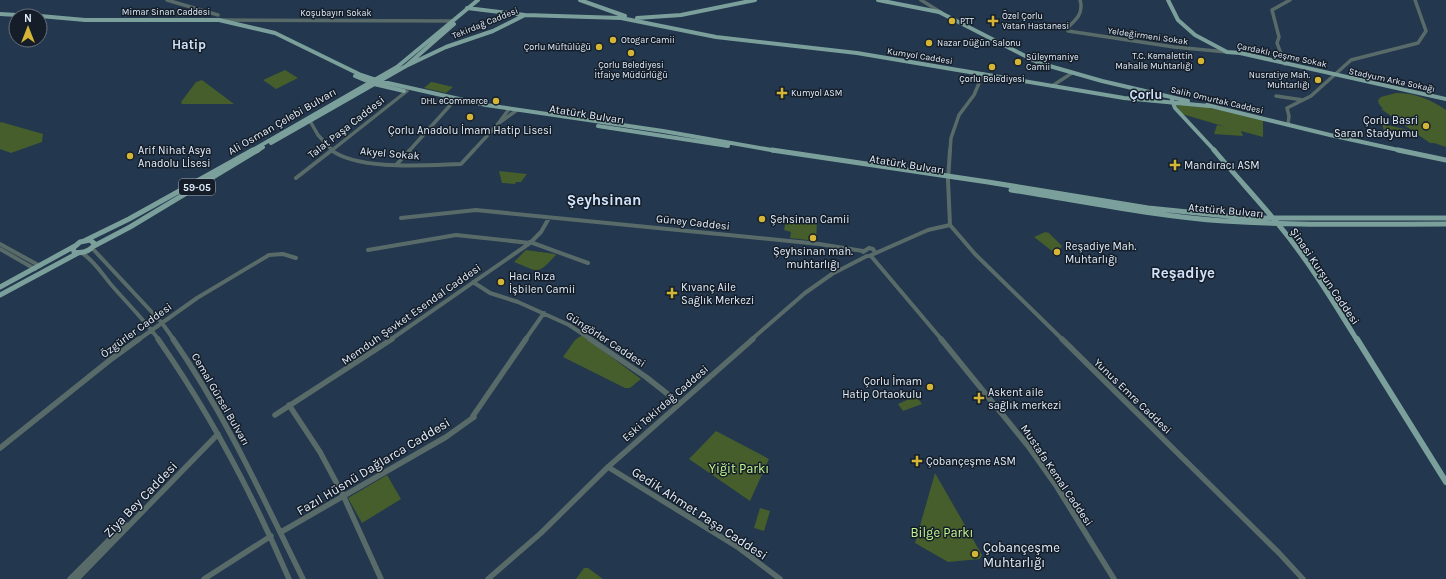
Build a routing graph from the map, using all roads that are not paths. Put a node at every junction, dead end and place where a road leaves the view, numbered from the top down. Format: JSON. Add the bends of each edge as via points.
{"nodes":[{"id":1,"x":167,"y":0,"type":"edge"},
{"id":2,"x":478,"y":0,"type":"edge"},
{"id":3,"x":484,"y":0,"type":"edge"},
{"id":4,"x":580,"y":0,"type":"edge"},
{"id":5,"x":755,"y":0,"type":"edge"},
{"id":6,"x":878,"y":0,"type":"edge"},
{"id":7,"x":921,"y":0,"type":"edge"},
{"id":8,"x":1080,"y":0,"type":"edge"},
{"id":9,"x":1168,"y":0,"type":"edge"},
{"id":10,"x":1290,"y":0,"type":"edge"},
{"id":11,"x":1415,"y":0,"type":"edge"},
{"id":12,"x":467,"y":8,"type":"junction"},
{"id":13,"x":601,"y":8,"type":"junction"},
{"id":14,"x":473,"y":9,"type":"junction"},
{"id":15,"x":607,"y":10,"type":"junction"},
{"id":16,"x":943,"y":14,"type":"junction"},
{"id":17,"x":525,"y":15,"type":"junction"},
{"id":18,"x":48,"y":17,"type":"edge"},
{"id":19,"x":218,"y":17,"type":"junction"},
{"id":20,"x":592,"y":17,"type":"junction"},
{"id":21,"x":600,"y":17,"type":"junction"},
{"id":22,"x":664,"y":18,"type":"junction"},
{"id":23,"x":629,"y":19,"type":"joint"},
{"id":24,"x":452,"y":21,"type":"junction"},
{"id":25,"x":652,"y":24,"type":"junction"},
{"id":26,"x":290,"y":40,"type":"junction"},
{"id":27,"x":424,"y":51,"type":"junction"},
{"id":28,"x":437,"y":52,"type":"junction"},
{"id":29,"x":1226,"y":52,"type":"junction"},
{"id":30,"x":1285,"y":64,"type":"junction"},
{"id":31,"x":406,"y":66,"type":"junction"},
{"id":32,"x":1072,"y":73,"type":"junction"},
{"id":33,"x":983,"y":74,"type":"junction"},
{"id":34,"x":1334,"y":75,"type":"junction"},
{"id":35,"x":389,"y":76,"type":"junction"},
{"id":36,"x":358,"y":77,"type":"junction"},
{"id":37,"x":380,"y":81,"type":"junction"},
{"id":38,"x":368,"y":82,"type":"junction"},
{"id":39,"x":374,"y":82,"type":"junction"},
{"id":40,"x":386,"y":85,"type":"junction"},
{"id":41,"x":1052,"y":86,"type":"junction"},
{"id":42,"x":407,"y":91,"type":"junction"},
{"id":43,"x":352,"y":92,"type":"junction"},
{"id":44,"x":358,"y":93,"type":"junction"},
{"id":45,"x":1168,"y":96,"type":"junction"},
{"id":46,"x":1276,"y":96,"type":"dead end"},
{"id":47,"x":1178,"y":99,"type":"junction"},
{"id":48,"x":1446,"y":99,"type":"edge"},
{"id":49,"x":1303,"y":100,"type":"junction"},
{"id":50,"x":453,"y":102,"type":"junction"},
{"id":51,"x":1171,"y":103,"type":"junction"},
{"id":52,"x":1209,"y":106,"type":"junction"},
{"id":53,"x":508,"y":110,"type":"junction"},
{"id":54,"x":516,"y":112,"type":"junction"},
{"id":55,"x":310,"y":121,"type":"junction"},
{"id":56,"x":498,"y":124,"type":"junction"},
{"id":57,"x":1288,"y":125,"type":"junction"},
{"id":58,"x":332,"y":150,"type":"junction"},
{"id":59,"x":1446,"y":160,"type":"edge"},
{"id":60,"x":396,"y":165,"type":"junction"},
{"id":61,"x":296,"y":178,"type":"dead end"},
{"id":62,"x":949,"y":178,"type":"junction"},
{"id":63,"x":401,"y":218,"type":"dead end"},
{"id":64,"x":549,"y":218,"type":"junction"},
{"id":65,"x":1446,"y":218,"type":"edge"},
{"id":66,"x":1276,"y":221,"type":"junction"},
{"id":67,"x":1446,"y":224,"type":"edge"},
{"id":68,"x":950,"y":225,"type":"junction"},
{"id":69,"x":84,"y":241,"type":"junction"},
{"id":70,"x":530,"y":243,"type":"junction"},
{"id":71,"x":0,"y":244,"type":"edge"},
{"id":72,"x":75,"y":246,"type":"junction"},
{"id":73,"x":93,"y":247,"type":"junction"},
{"id":74,"x":0,"y":249,"type":"edge"},
{"id":75,"x":368,"y":250,"type":"dead end"},
{"id":76,"x":863,"y":251,"type":"junction"},
{"id":77,"x":80,"y":253,"type":"junction"},
{"id":78,"x":871,"y":255,"type":"junction"},
{"id":79,"x":296,"y":258,"type":"dead end"},
{"id":80,"x":588,"y":263,"type":"dead end"},
{"id":81,"x":40,"y":266,"type":"junction"},
{"id":82,"x":35,"y":269,"type":"junction"},
{"id":83,"x":473,"y":282,"type":"junction"},
{"id":84,"x":0,"y":287,"type":"edge"},
{"id":85,"x":0,"y":295,"type":"edge"},
{"id":86,"x":544,"y":313,"type":"junction"},
{"id":87,"x":162,"y":323,"type":"junction"},
{"id":88,"x":152,"y":330,"type":"junction"},
{"id":89,"x":679,"y":403,"type":"junction"},
{"id":90,"x":289,"y":405,"type":"junction"},
{"id":91,"x":275,"y":415,"type":"dead end"},
{"id":92,"x":218,"y":434,"type":"junction"},
{"id":93,"x":0,"y":448,"type":"edge"},
{"id":94,"x":608,"y":467,"type":"junction"},
{"id":95,"x":1446,"y":482,"type":"edge"},
{"id":96,"x":344,"y":497,"type":"junction"},
{"id":97,"x":125,"y":524,"type":"dead end"},
{"id":98,"x":281,"y":532,"type":"junction"},
{"id":99,"x":271,"y":536,"type":"junction"},
{"id":100,"x":70,"y":579,"type":"edge"},
{"id":101,"x":77,"y":579,"type":"edge"},
{"id":102,"x":204,"y":579,"type":"edge"},
{"id":103,"x":289,"y":579,"type":"edge"},
{"id":104,"x":303,"y":579,"type":"edge"},
{"id":105,"x":381,"y":579,"type":"edge"},
{"id":106,"x":488,"y":579,"type":"edge"},
{"id":107,"x":780,"y":579,"type":"edge"},
{"id":108,"x":1114,"y":579,"type":"edge"},
{"id":109,"x":1303,"y":579,"type":"edge"}],
"edges":[{"from":1,"to":19,"type":"street","name":"Koşubayırı Sokak"},
{"from":2,"to":12,"type":"main road","name":"Ali Osman Çelebi Bulvarı"},
{"from":3,"to":14,"type":"main road"},
{"from":4,"to":13,"type":"main road"},
{"from":5,"to":22,"type":"main road"},
{"from":6,"to":16,"type":"main road","name":"Salih Omurtak Caddesi"},
{"from":7,"to":16,"type":"street"},
{"from":8,"to":29,"type":"street","name":"Yeldeğirmeni Sokak","via":[[1083,6],[1081,12],[1066,28],[1068,31]]},
{"from":9,"to":29,"type":"main road","via":[[1175,16],[1186,28]]},
{"from":10,"to":30,"type":"street","via":[[1272,10],[1279,37],[1277,42]]},
{"from":11,"to":34,"type":"street","via":[[1426,31],[1418,44],[1351,60]]},
{"from":12,"to":14,"type":"main road"},
{"from":12,"to":24,"type":"main road","name":"Ali Osman Çelebi Bulvarı"},
{"from":13,"to":15,"type":"main road"},
{"from":13,"to":20,"type":"main road","via":[[600,12]]},
{"from":14,"to":17,"type":"main road"},
{"from":14,"to":27,"type":"main road"},
{"from":15,"to":21,"type":"main road","via":[[602,12]]},
{"from":15,"to":22,"type":"main road","via":[[636,18]]},
{"from":16,"to":32,"type":"main road","name":"Salih Omurtak Caddesi","via":[[1039,63]]},
{"from":17,"to":20,"type":"main road","name":"Tekirdağ Caddesi"},
{"from":17,"to":28,"type":"main road","name":"Tekirdağ Caddesi","via":[[493,31]]},
{"from":18,"to":19,"type":"main road","name":"Mimar Sinan Caddesi","via":[[85,20]]},
{"from":19,"to":24,"type":"street","name":"Koşubayırı Sokak"},
{"from":19,"to":26,"type":"main road","name":"Mimar Sinan Caddesi","via":[[275,33]]},
{"from":20,"to":21,"type":"main road","name":"Tekirdağ Caddesi"},
{"from":21,"to":23,"type":"main road","name":"Tekirdağ Caddesi"},
{"from":22,"to":25,"type":"main road","via":[[660,24]]},
{"from":23,"to":25,"type":"main road","name":"Kumyol Caddesi"},
{"from":24,"to":39,"type":"main road","name":"Ali Osman Çelebi Bulvarı","via":[[406,60]]},
{"from":25,"to":33,"type":"main road","name":"Kumyol Caddesi","via":[[716,37],[820,48]]},
{"from":26,"to":36,"type":"main road","name":"Mimar Sinan Caddesi","via":[[329,64]]},
{"from":26,"to":39,"type":"main road","name":"Mimar Sinan Caddesi"},
{"from":27,"to":28,"type":"main road"},
{"from":27,"to":31,"type":"main road"},
{"from":28,"to":31,"type":"main road","name":"Tekirdağ Caddesi"},
{"from":29,"to":30,"type":"main road","name":"Çardaklı Çeşme Sokak"},
{"from":30,"to":34,"type":"main road","name":"Çardaklı Çeşme Sokak"},
{"from":31,"to":35,"type":"main road"},
{"from":32,"to":41,"type":"street"},
{"from":32,"to":45,"type":"main road","name":"Salih Omurtak Caddesi"},
{"from":33,"to":41,"type":"main road","name":"Kumyol Caddesi"},
{"from":33,"to":62,"type":"street","via":[[974,95],[959,115],[952,138]]},
{"from":34,"to":48,"type":"main road","name":"Stadyum Arka Sokağı"},
{"from":34,"to":49,"type":"street"},
{"from":35,"to":37,"type":"main road"},
{"from":35,"to":40,"type":"main road"},
{"from":36,"to":38,"type":"main road","name":"Mimar Sinan Caddesi"},
{"from":36,"to":43,"type":"main road","via":[[358,85]]},
{"from":37,"to":39,"type":"main road","name":"Atatürk Bulvarı"},
{"from":37,"to":40,"type":"main road","name":"Atatürk Bulvarı"},
{"from":38,"to":39,"type":"main road","name":"Ali Osman Çelebi Bulvarı"},
{"from":38,"to":43,"type":"main road","name":"Ali Osman Çelebi Bulvarı"},
{"from":39,"to":40,"type":"main road","name":"Atatürk Bulvarı"},
{"from":39,"to":44,"type":"main road","name":"Ali Osman Çelebi Bulvarı","number":"59-05"},
{"from":40,"to":42,"type":"main road","name":"Atatürk Bulvarı"},
{"from":40,"to":44,"type":"main road"},
{"from":40,"to":53,"type":"main road","name":"Atatürk Bulvarı"},
{"from":41,"to":51,"type":"main road","name":"Kumyol Caddesi"},
{"from":42,"to":50,"type":"main road","name":"Atatürk Bulvarı"},
{"from":42,"to":58,"type":"street","name":"Talat Paşa Caddesi"},
{"from":43,"to":69,"type":"main road","name":"Ali Osman Çelebi Bulvarı","via":[[214,172]]},
{"from":44,"to":55,"type":"main road","name":"Ali Osman Çelebi Bulvarı","number":"59-05"},
{"from":45,"to":47,"type":"main road","name":"Salih Omurtak Caddesi"},
{"from":45,"to":51,"type":"main road"},
{"from":46,"to":49,"type":"street"},
{"from":47,"to":51,"type":"main road"},
{"from":47,"to":52,"type":"main road","name":"Salih Omurtak Caddesi"},
{"from":49,"to":57,"type":"street","via":[[1287,108]]},
{"from":50,"to":53,"type":"main road","name":"Atatürk Bulvarı"},
{"from":50,"to":60,"type":"street"},
{"from":51,"to":52,"type":"main road","name":"Kumyol Caddesi"},
{"from":51,"to":66,"type":"main road","name":"Şinasi Kurşun Caddesi"},
{"from":52,"to":57,"type":"main road","name":"Salih Omurtak Caddesi"},
{"from":53,"to":54,"type":"main road","name":"Atatürk Bulvarı"},
{"from":53,"to":56,"type":"street"},
{"from":54,"to":56,"type":"street"},
{"from":54,"to":62,"type":"main road","name":"Atatürk Bulvarı"},
{"from":55,"to":58,"type":"street","name":"Akyel Sokak","via":[[316,135]]},
{"from":55,"to":73,"type":"main road","name":"Ali Osman Çelebi Bulvarı","number":"59-05"},
{"from":56,"to":60,"type":"street","name":"Akyel Sokak","via":[[461,164]]},
{"from":57,"to":59,"type":"main road","name":"Salih Omurtak Caddesi"},
{"from":58,"to":60,"type":"street","name":"Akyel Sokak","via":[[361,161]]},
{"from":58,"to":61,"type":"street","name":"Talat Paşa Caddesi"},
{"from":62,"to":66,"type":"main road","name":"Atatürk Bulvarı","via":[[1154,213],[1223,221]]},
{"from":62,"to":68,"type":"street"},
{"from":63,"to":64,"type":"street","name":"Güney Caddesi","via":[[468,210]]},
{"from":64,"to":70,"type":"street","name":"Memduh Şevket Esendal Caddesi","via":[[541,232]]},
{"from":64,"to":76,"type":"street","name":"Güney Caddesi","via":[[820,244]]},
{"from":65,"to":66,"type":"main road","name":"Atatürk Bulvarı"},
{"from":66,"to":67,"type":"main road","name":"Atatürk Bulvarı"},
{"from":66,"to":95,"type":"main road","name":"Şinasi Kurşun Caddesi","via":[[1327,294]]},
{"from":68,"to":78,"type":"street","name":"Eski Tekirdağ Caddesi","via":[[928,230]]},
{"from":68,"to":109,"type":"street","name":"Yunus Emre Caddesi","via":[[975,254]]},
{"from":69,"to":72,"type":"main road","name":"Ali Osman Çelebi Bulvarı"},
{"from":69,"to":73,"type":"main road","via":[[93,241]]},
{"from":70,"to":75,"type":"street","via":[[456,236]]},
{"from":70,"to":80,"type":"street"},
{"from":70,"to":83,"type":"street","name":"Memduh Şevket Esendal Caddesi"},
{"from":71,"to":81,"type":"street"},
{"from":72,"to":77,"type":"main road","via":[[74,252]]},
{"from":72,"to":81,"type":"main road"},
{"from":73,"to":77,"type":"main road","name":"Ali Osman Çelebi Bulvarı"},
{"from":73,"to":87,"type":"street","name":"Cemal Gürsel Bulvarı"},
{"from":74,"to":82,"type":"street"},
{"from":76,"to":78,"type":"street","name":"Mustafa Kemal Caddesi"},
{"from":76,"to":78,"type":"street","name":"Güney Caddesi","via":[[870,248]]},
{"from":77,"to":85,"type":"main road"},
{"from":77,"to":88,"type":"street","name":"Cemal Gürsel Bulvarı","via":[[88,256]]},
{"from":78,"to":89,"type":"street","name":"Eski Tekirdağ Caddesi","via":[[832,274],[805,293]]},
{"from":78,"to":108,"type":"street","name":"Mustafa Kemal Caddesi","via":[[1028,446]]},
{"from":79,"to":87,"type":"street","name":"Özgürler Caddesi","via":[[283,254],[268,255]]},
{"from":81,"to":82,"type":"main road"},
{"from":82,"to":84,"type":"main road"},
{"from":83,"to":86,"type":"street","name":"Güngörler Caddesi","via":[[490,293]]},
{"from":83,"to":90,"type":"street","name":"Memduh Şevket Esendal Caddesi","via":[[362,360]]},
{"from":86,"to":89,"type":"street","name":"Güngörler Caddesi","via":[[569,325],[646,377]]},
{"from":86,"to":96,"type":"street","name":"Fazıl Hüsnü Dağlarca Caddesi","via":[[474,416],[446,437]]},
{"from":87,"to":88,"type":"street","name":"Özgürler Caddesi"},
{"from":87,"to":98,"type":"street","name":"Cemal Gürsel Bulvarı","via":[[193,368],[230,430]]},
{"from":88,"to":92,"type":"street","name":"Cemal Gürsel Bulvarı"},
{"from":88,"to":93,"type":"street","name":"Özgürler Caddesi","via":[[110,360]]},
{"from":89,"to":94,"type":"street","name":"Eski Tekirdağ Caddesi"},
{"from":90,"to":91,"type":"street","name":"Memduh Şevket Esendal Caddesi"},
{"from":90,"to":96,"type":"street","via":[[320,452]]},
{"from":92,"to":99,"type":"street","name":"Cemal Gürsel Bulvarı"},
{"from":92,"to":101,"type":"street","name":"Ziya Bey Caddesi"},
{"from":94,"to":106,"type":"street","name":"Eski Tekirdağ Caddesi","via":[[541,533]]},
{"from":94,"to":107,"type":"street","name":"Gedik Ahmet Paşa Caddesi","via":[[739,548]]},
{"from":96,"to":98,"type":"street","name":"Fazıl Hüsnü Dağlarca Caddesi"},
{"from":96,"to":105,"type":"street"},
{"from":97,"to":100,"type":"street","name":"Ziya Bey Caddesi"},
{"from":98,"to":104,"type":"street","name":"Cemal Gürsel Bulvarı"},
{"from":99,"to":102,"type":"street"},
{"from":99,"to":103,"type":"street","name":"Cemal Gürsel Bulvarı"}]}
